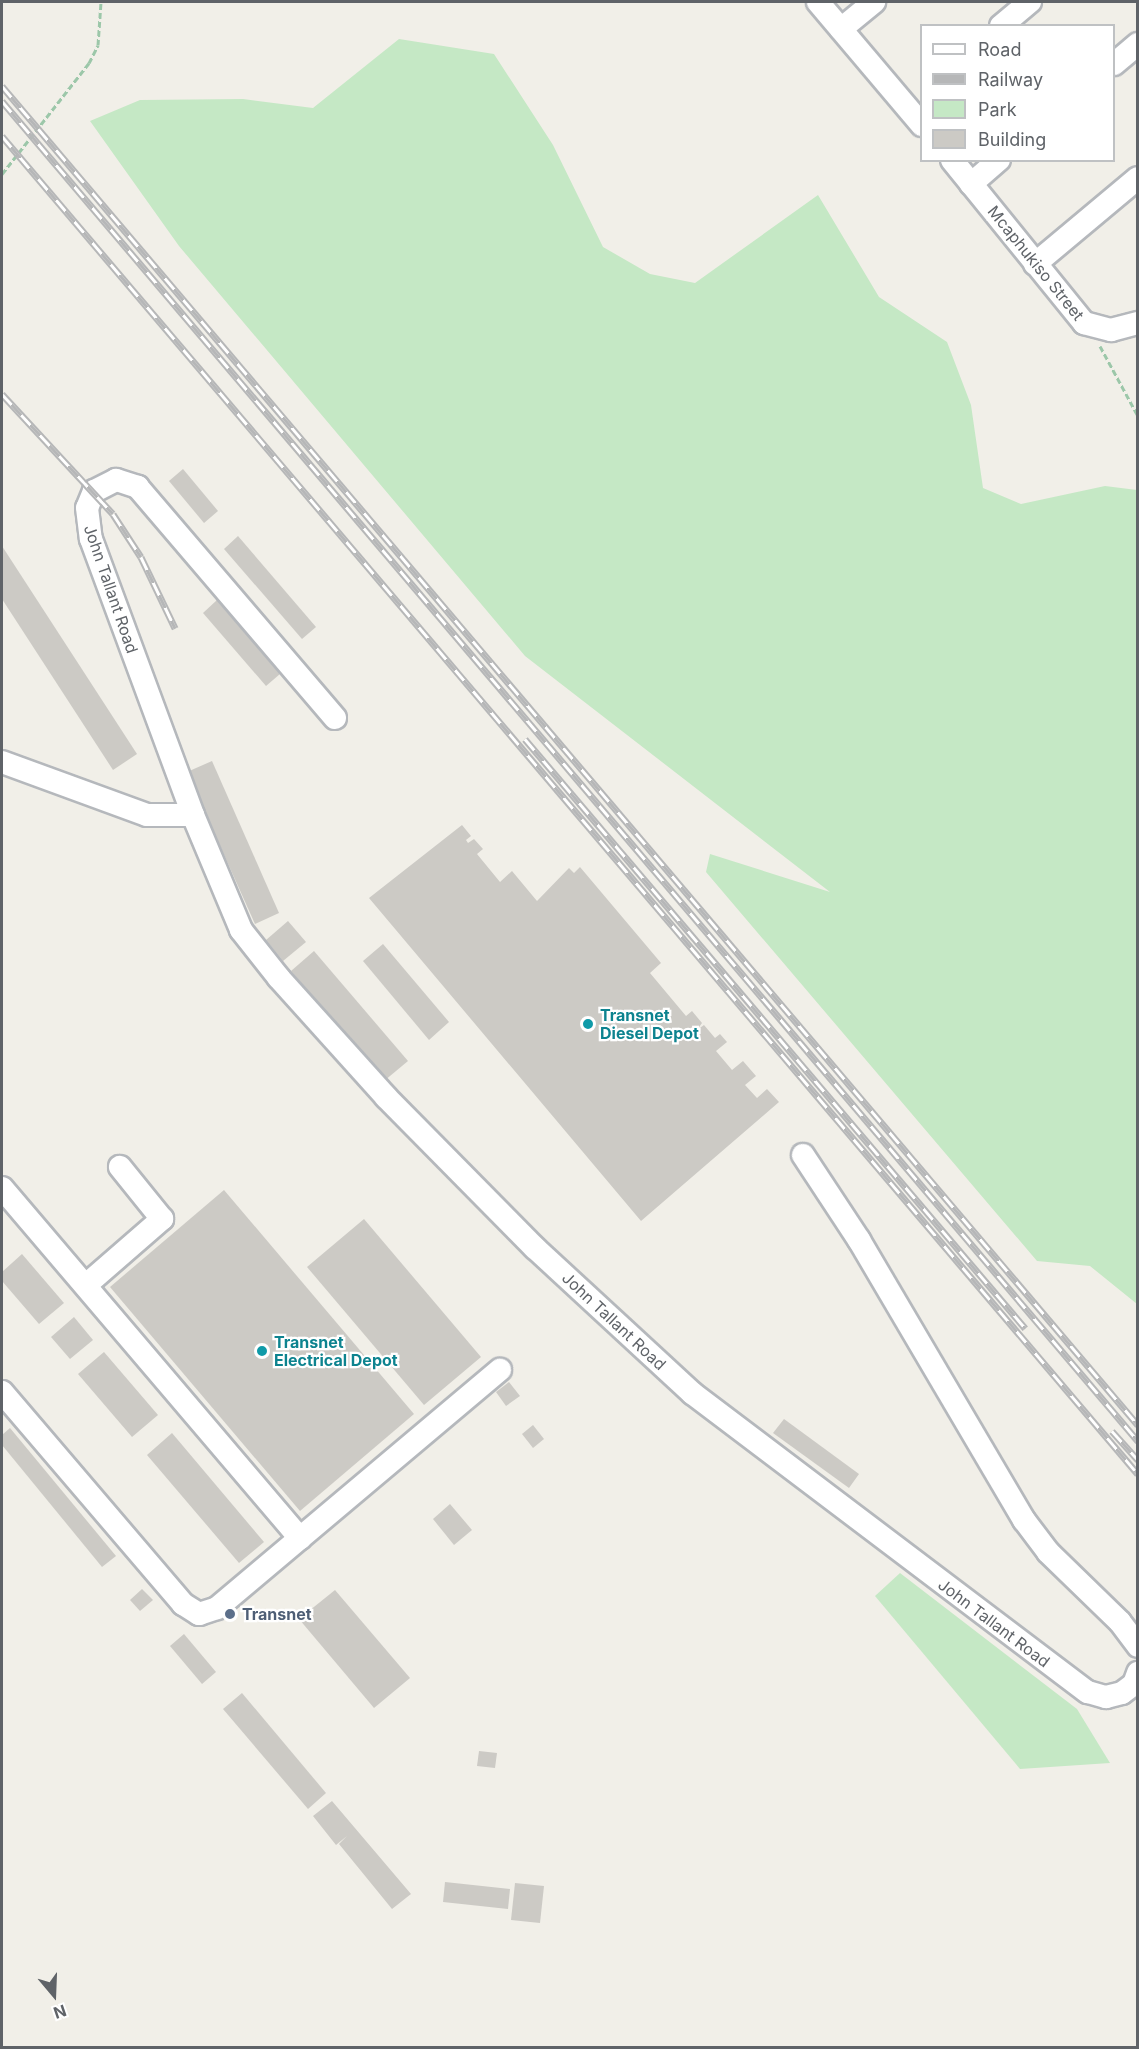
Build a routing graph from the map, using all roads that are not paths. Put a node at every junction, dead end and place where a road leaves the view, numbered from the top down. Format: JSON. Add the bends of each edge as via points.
{"nodes":[{"id":1,"x":818,"y":2,"type":"edge"},
{"id":2,"x":874,"y":2,"type":"edge"},
{"id":3,"x":1030,"y":2,"type":"edge"},
{"id":4,"x":1003,"y":24,"type":"edge"},
{"id":5,"x":841,"y":29,"type":"junction"},
{"id":6,"x":1137,"y":44,"type":"edge"},
{"id":7,"x":1115,"y":62,"type":"edge"},
{"id":8,"x":914,"y":99,"type":"edge"},
{"id":9,"x":920,"y":121,"type":"edge"},
{"id":10,"x":954,"y":162,"type":"edge"},
{"id":11,"x":997,"y":162,"type":"edge"},
{"id":12,"x":1137,"y":178,"type":"edge"},
{"id":13,"x":972,"y":184,"type":"junction"},
{"id":14,"x":1035,"y":264,"type":"junction"},
{"id":15,"x":1137,"y":323,"type":"edge"},
{"id":16,"x":335,"y":718,"type":"dead end"},
{"id":17,"x":2,"y":762,"type":"edge"},
{"id":18,"x":193,"y":815,"type":"junction"},
{"id":19,"x":803,"y":1155,"type":"dead end"},
{"id":20,"x":120,"y":1167,"type":"dead end"},
{"id":21,"x":2,"y":1188,"type":"edge"},
{"id":22,"x":86,"y":1285,"type":"junction"},
{"id":23,"x":500,"y":1370,"type":"dead end"},
{"id":24,"x":2,"y":1392,"type":"edge"},
{"id":25,"x":300,"y":1538,"type":"junction"},
{"id":26,"x":1137,"y":1646,"type":"edge"},
{"id":27,"x":1137,"y":1672,"type":"edge"}],
"edges":[{"from":1,"to":5,"type":"street"},
{"from":2,"to":5,"type":"street"},
{"from":3,"to":4,"type":"street"},
{"from":5,"to":8,"type":"street"},
{"from":6,"to":7,"type":"street"},
{"from":8,"to":9,"type":"street"},
{"from":10,"to":13,"type":"street","name":"Mcaphukiso Street"},
{"from":11,"to":13,"type":"street"},
{"from":12,"to":14,"type":"street"},
{"from":13,"to":14,"type":"street","name":"Mcaphukiso Street"},
{"from":14,"to":15,"type":"street","name":"Mcaphukiso Street","via":[[1083,323],[1096,329],[1124,329]]},
{"from":16,"to":18,"type":"street","name":"John Tallant Road","via":[[152,500],[138,487],[120,480],[100,487],[87,508],[89,530]]},
{"from":17,"to":18,"type":"street","via":[[147,815]]},
{"from":18,"to":27,"type":"street","name":"John Tallant Road","via":[[241,930],[262,959],[386,1096],[634,1342],[743,1433],[1088,1692],[1107,1697],[1122,1692],[1134,1684]]},
{"from":19,"to":26,"type":"street","via":[[859,1240],[1024,1520],[1048,1552],[1120,1622]]},
{"from":20,"to":22,"type":"street","via":[[162,1219]]},
{"from":21,"to":22,"type":"street"},
{"from":22,"to":25,"type":"street"},
{"from":23,"to":25,"type":"street"},
{"from":24,"to":25,"type":"street","via":[[194,1613],[218,1608]]}]}
